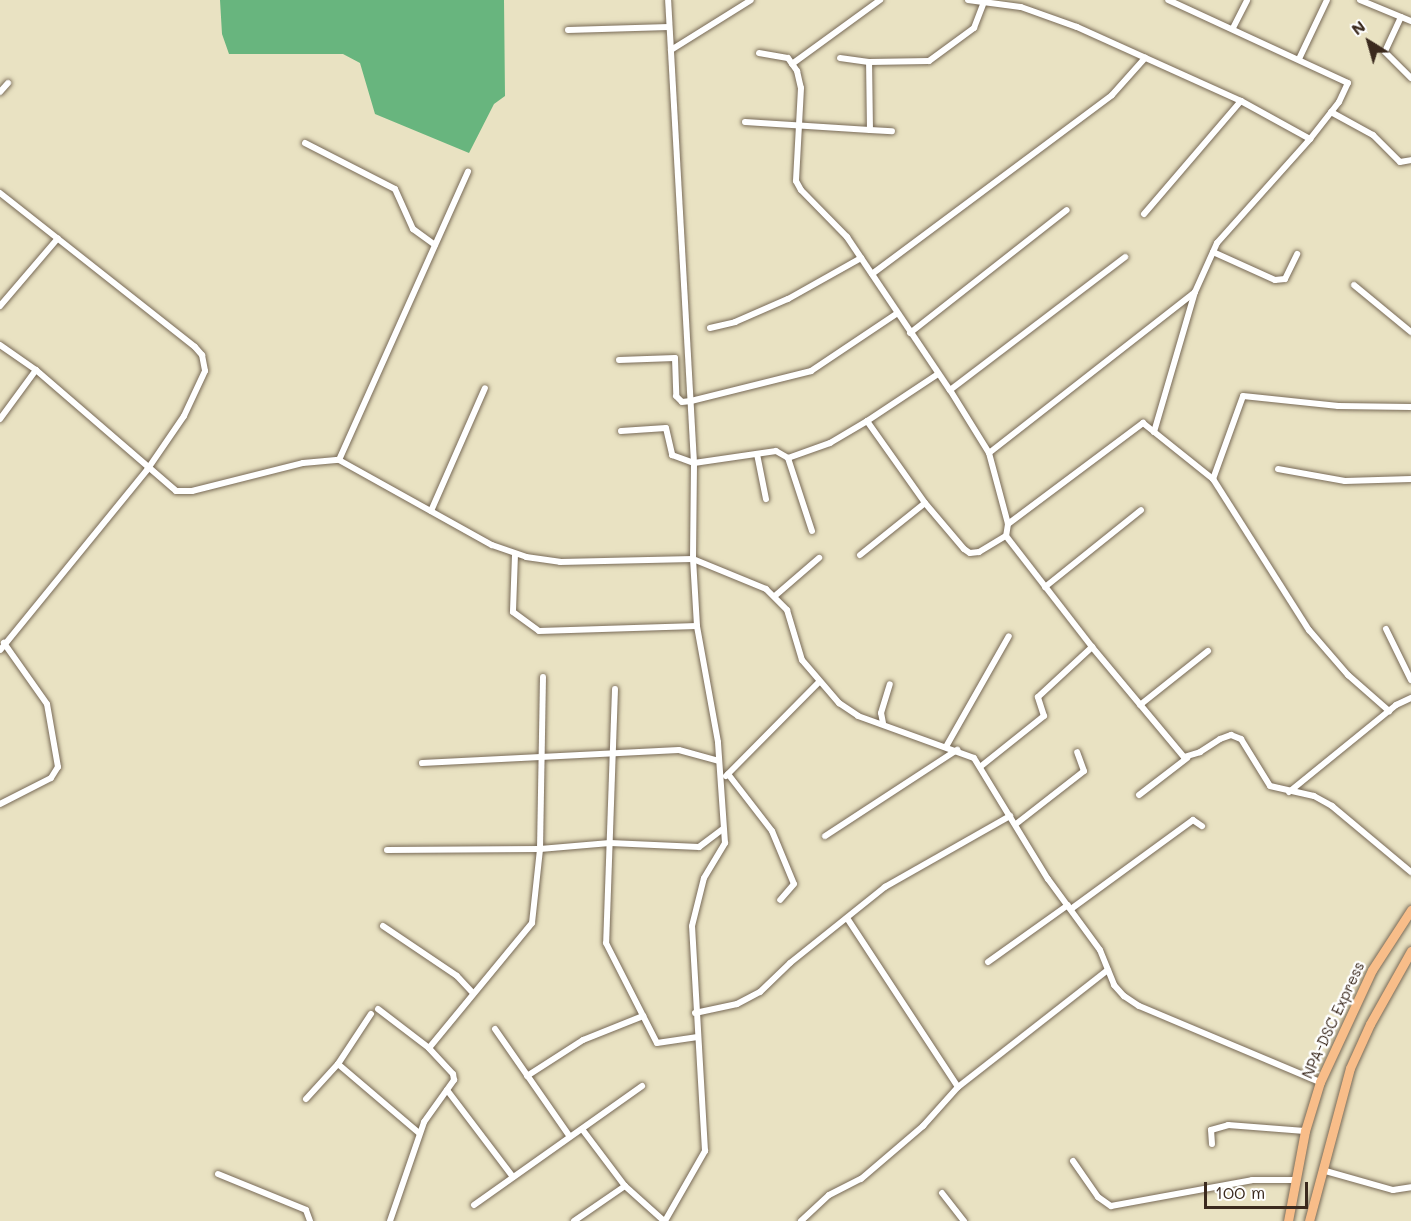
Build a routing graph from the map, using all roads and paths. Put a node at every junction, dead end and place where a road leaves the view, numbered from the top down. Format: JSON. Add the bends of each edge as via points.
{"nodes":[{"id":1,"x":668,"y":0,"type":"edge"},
{"id":2,"x":751,"y":0,"type":"edge"},
{"id":3,"x":880,"y":0,"type":"edge"},
{"id":4,"x":968,"y":0,"type":"edge"},
{"id":5,"x":1168,"y":0,"type":"edge"},
{"id":6,"x":1247,"y":0,"type":"edge"},
{"id":7,"x":1327,"y":0,"type":"edge"},
{"id":8,"x":1360,"y":0,"type":"edge"},
{"id":9,"x":983,"y":5,"type":"junction"},
{"id":10,"x":1401,"y":17,"type":"junction"},
{"id":11,"x":1411,"y":21,"type":"edge"},
{"id":12,"x":669,"y":27,"type":"junction"},
{"id":13,"x":1233,"y":28,"type":"junction"},
{"id":14,"x":568,"y":30,"type":"dead end"},
{"id":15,"x":671,"y":50,"type":"junction"},
{"id":16,"x":759,"y":53,"type":"dead end"},
{"id":17,"x":840,"y":58,"type":"dead end"},
{"id":18,"x":1145,"y":58,"type":"junction"},
{"id":19,"x":1299,"y":59,"type":"junction"},
{"id":20,"x":869,"y":62,"type":"junction"},
{"id":21,"x":792,"y":64,"type":"junction"},
{"id":22,"x":1411,"y":78,"type":"edge"},
{"id":23,"x":8,"y":83,"type":"dead end"},
{"id":24,"x":0,"y":92,"type":"edge"},
{"id":25,"x":1241,"y":101,"type":"junction"},
{"id":26,"x":1331,"y":112,"type":"junction"},
{"id":27,"x":746,"y":122,"type":"dead end"},
{"id":28,"x":798,"y":127,"type":"junction"},
{"id":29,"x":870,"y":130,"type":"junction"},
{"id":30,"x":892,"y":131,"type":"dead end"},
{"id":31,"x":1310,"y":139,"type":"junction"},
{"id":32,"x":305,"y":143,"type":"dead end"},
{"id":33,"x":1411,"y":160,"type":"edge"},
{"id":34,"x":468,"y":171,"type":"dead end"},
{"id":35,"x":0,"y":193,"type":"edge"},
{"id":36,"x":1066,"y":210,"type":"dead end"},
{"id":37,"x":1144,"y":214,"type":"dead end"},
{"id":38,"x":58,"y":238,"type":"junction"},
{"id":39,"x":435,"y":244,"type":"junction"},
{"id":40,"x":1213,"y":252,"type":"junction"},
{"id":41,"x":1298,"y":254,"type":"dead end"},
{"id":42,"x":1125,"y":257,"type":"dead end"},
{"id":43,"x":861,"y":258,"type":"junction"},
{"id":44,"x":872,"y":274,"type":"junction"},
{"id":45,"x":1354,"y":285,"type":"dead end"},
{"id":46,"x":1195,"y":292,"type":"junction"},
{"id":47,"x":0,"y":306,"type":"edge"},
{"id":48,"x":896,"y":314,"type":"junction"},
{"id":49,"x":710,"y":328,"type":"dead end"},
{"id":50,"x":1411,"y":332,"type":"edge"},
{"id":51,"x":910,"y":333,"type":"junction"},
{"id":52,"x":0,"y":345,"type":"edge"},
{"id":53,"x":619,"y":360,"type":"dead end"},
{"id":54,"x":36,"y":370,"type":"junction"},
{"id":55,"x":938,"y":374,"type":"junction"},
{"id":56,"x":485,"y":388,"type":"dead end"},
{"id":57,"x":950,"y":390,"type":"junction"},
{"id":58,"x":691,"y":401,"type":"junction"},
{"id":59,"x":1411,"y":407,"type":"edge"},
{"id":60,"x":0,"y":419,"type":"edge"},
{"id":61,"x":867,"y":421,"type":"junction"},
{"id":62,"x":621,"y":431,"type":"dead end"},
{"id":63,"x":1154,"y":432,"type":"junction"},
{"id":64,"x":989,"y":453,"type":"junction"},
{"id":65,"x":758,"y":454,"type":"junction"},
{"id":66,"x":788,"y":458,"type":"junction"},
{"id":67,"x":339,"y":460,"type":"junction"},
{"id":68,"x":694,"y":463,"type":"junction"},
{"id":69,"x":1278,"y":469,"type":"dead end"},
{"id":70,"x":147,"y":471,"type":"junction"},
{"id":71,"x":1213,"y":479,"type":"junction"},
{"id":72,"x":1411,"y":479,"type":"edge"},
{"id":73,"x":766,"y":499,"type":"dead end"},
{"id":74,"x":925,"y":503,"type":"junction"},
{"id":75,"x":1141,"y":510,"type":"dead end"},
{"id":76,"x":432,"y":511,"type":"junction"},
{"id":77,"x":1008,"y":524,"type":"junction"},
{"id":78,"x":812,"y":531,"type":"dead end"},
{"id":79,"x":1006,"y":536,"type":"junction"},
{"id":80,"x":515,"y":554,"type":"junction"},
{"id":81,"x":860,"y":555,"type":"dead end"},
{"id":82,"x":819,"y":558,"type":"dead end"},
{"id":83,"x":693,"y":560,"type":"junction"},
{"id":84,"x":1045,"y":587,"type":"junction"},
{"id":85,"x":776,"y":595,"type":"junction"},
{"id":86,"x":697,"y":626,"type":"junction"},
{"id":87,"x":1386,"y":629,"type":"dead end"},
{"id":88,"x":1009,"y":636,"type":"dead end"},
{"id":89,"x":4,"y":643,"type":"junction"},
{"id":90,"x":1092,"y":647,"type":"junction"},
{"id":91,"x":0,"y":650,"type":"edge"},
{"id":92,"x":1208,"y":651,"type":"dead end"},
{"id":93,"x":543,"y":677,"type":"dead end"},
{"id":94,"x":1411,"y":680,"type":"edge"},
{"id":95,"x":818,"y":683,"type":"junction"},
{"id":96,"x":890,"y":684,"type":"dead end"},
{"id":97,"x":615,"y":688,"type":"dead end"},
{"id":98,"x":1411,"y":698,"type":"edge"},
{"id":99,"x":1140,"y":705,"type":"junction"},
{"id":100,"x":1389,"y":711,"type":"junction"},
{"id":101,"x":882,"y":723,"type":"junction"},
{"id":102,"x":947,"y":746,"type":"junction"},
{"id":103,"x":957,"y":750,"type":"junction"},
{"id":104,"x":1077,"y":752,"type":"dead end"},
{"id":105,"x":614,"y":753,"type":"junction"},
{"id":106,"x":542,"y":754,"type":"junction"},
{"id":107,"x":1187,"y":758,"type":"junction"},
{"id":108,"x":719,"y":761,"type":"junction"},
{"id":109,"x":422,"y":763,"type":"dead end"},
{"id":110,"x":980,"y":767,"type":"junction"},
{"id":111,"x":728,"y":774,"type":"junction"},
{"id":112,"x":721,"y":781,"type":"junction"},
{"id":113,"x":1289,"y":792,"type":"junction"},
{"id":114,"x":1139,"y":795,"type":"dead end"},
{"id":115,"x":0,"y":804,"type":"edge"},
{"id":116,"x":1010,"y":816,"type":"junction"},
{"id":117,"x":1016,"y":824,"type":"junction"},
{"id":118,"x":1202,"y":826,"type":"dead end"},
{"id":119,"x":723,"y":829,"type":"junction"},
{"id":120,"x":825,"y":836,"type":"dead end"},
{"id":121,"x":610,"y":843,"type":"junction"},
{"id":122,"x":540,"y":849,"type":"junction"},
{"id":123,"x":387,"y":850,"type":"dead end"},
{"id":124,"x":1411,"y":872,"type":"edge"},
{"id":125,"x":780,"y":900,"type":"dead end"},
{"id":126,"x":1070,"y":907,"type":"junction"},
{"id":127,"x":1411,"y":910,"type":"edge"},
{"id":128,"x":847,"y":918,"type":"junction"},
{"id":129,"x":383,"y":926,"type":"dead end"},
{"id":130,"x":1411,"y":951,"type":"edge"},
{"id":131,"x":988,"y":962,"type":"dead end"},
{"id":132,"x":1108,"y":970,"type":"junction"},
{"id":133,"x":473,"y":993,"type":"junction"},
{"id":134,"x":378,"y":1009,"type":"dead end"},
{"id":135,"x":695,"y":1012,"type":"junction"},
{"id":136,"x":371,"y":1014,"type":"dead end"},
{"id":137,"x":643,"y":1016,"type":"junction"},
{"id":138,"x":495,"y":1029,"type":"dead end"},
{"id":139,"x":698,"y":1037,"type":"junction"},
{"id":140,"x":429,"y":1048,"type":"junction"},
{"id":141,"x":338,"y":1064,"type":"junction"},
{"id":142,"x":527,"y":1076,"type":"junction"},
{"id":143,"x":1320,"y":1082,"type":"junction"},
{"id":144,"x":642,"y":1086,"type":"dead end"},
{"id":145,"x":958,"y":1087,"type":"junction"},
{"id":146,"x":447,"y":1090,"type":"junction"},
{"id":147,"x":306,"y":1099,"type":"dead end"},
{"id":148,"x":582,"y":1129,"type":"junction"},
{"id":149,"x":1305,"y":1131,"type":"junction"},
{"id":150,"x":419,"y":1133,"type":"junction"},
{"id":151,"x":570,"y":1137,"type":"junction"},
{"id":152,"x":1212,"y":1144,"type":"dead end"},
{"id":153,"x":1073,"y":1161,"type":"dead end"},
{"id":154,"x":1321,"y":1170,"type":"junction"},
{"id":155,"x":218,"y":1174,"type":"dead end"},
{"id":156,"x":513,"y":1177,"type":"junction"},
{"id":157,"x":1295,"y":1180,"type":"junction"},
{"id":158,"x":625,"y":1186,"type":"junction"},
{"id":159,"x":1411,"y":1187,"type":"edge"},
{"id":160,"x":942,"y":1193,"type":"dead end"},
{"id":161,"x":474,"y":1205,"type":"dead end"},
{"id":162,"x":310,"y":1221,"type":"edge"},
{"id":163,"x":390,"y":1221,"type":"edge"},
{"id":164,"x":574,"y":1221,"type":"edge"},
{"id":165,"x":664,"y":1221,"type":"edge"},
{"id":166,"x":801,"y":1221,"type":"edge"},
{"id":167,"x":964,"y":1221,"type":"edge"},
{"id":168,"x":1288,"y":1221,"type":"edge"},
{"id":169,"x":1309,"y":1221,"type":"edge"}],
"edges":[{"from":1,"to":12,"type":"street"},
{"from":2,"to":15,"type":"street"},
{"from":3,"to":21,"type":"street"},
{"from":4,"to":9,"type":"street"},
{"from":5,"to":13,"type":"street","via":[[1192,14]]},
{"from":6,"to":13,"type":"street"},
{"from":7,"to":19,"type":"street"},
{"from":8,"to":10,"type":"street"},
{"from":9,"to":18,"type":"street","via":[[1021,7]]},
{"from":9,"to":20,"type":"street","via":[[974,28],[929,61]]},
{"from":10,"to":11,"type":"street"},
{"from":10,"to":22,"type":"street","via":[[1385,52]]},
{"from":12,"to":14,"type":"street"},
{"from":12,"to":15,"type":"street"},
{"from":13,"to":19,"type":"street"},
{"from":15,"to":58,"type":"street"},
{"from":16,"to":21,"type":"street","via":[[783,56]]},
{"from":17,"to":20,"type":"street"},
{"from":18,"to":25,"type":"street"},
{"from":18,"to":44,"type":"street","via":[[1112,95]]},
{"from":19,"to":26,"type":"street","via":[[1347,83]]},
{"from":20,"to":29,"type":"street"},
{"from":21,"to":28,"type":"street","via":[[801,88]]},
{"from":23,"to":24,"type":"street"},
{"from":25,"to":31,"type":"street"},
{"from":25,"to":37,"type":"street"},
{"from":26,"to":31,"type":"street"},
{"from":26,"to":33,"type":"street","via":[[1373,135],[1400,162]]},
{"from":27,"to":28,"type":"street"},
{"from":28,"to":29,"type":"street"},
{"from":28,"to":43,"type":"street","via":[[796,181]]},
{"from":29,"to":30,"type":"street"},
{"from":31,"to":40,"type":"street"},
{"from":32,"to":39,"type":"street","via":[[395,189],[413,229]]},
{"from":34,"to":39,"type":"street"},
{"from":35,"to":38,"type":"street"},
{"from":36,"to":51,"type":"street"},
{"from":38,"to":47,"type":"street"},
{"from":38,"to":70,"type":"street","via":[[202,355],[205,370],[200,386]]},
{"from":39,"to":67,"type":"street"},
{"from":40,"to":41,"type":"street","via":[[1275,280],[1285,279]]},
{"from":40,"to":46,"type":"street"},
{"from":42,"to":57,"type":"street"},
{"from":43,"to":44,"type":"street"},
{"from":43,"to":49,"type":"street","via":[[788,299],[735,322]]},
{"from":44,"to":48,"type":"street"},
{"from":45,"to":50,"type":"street"},
{"from":46,"to":63,"type":"street"},
{"from":46,"to":64,"type":"street"},
{"from":48,"to":51,"type":"street"},
{"from":48,"to":58,"type":"street","via":[[810,371]]},
{"from":51,"to":55,"type":"street"},
{"from":52,"to":54,"type":"street"},
{"from":53,"to":58,"type":"street","via":[[675,358],[675,396],[682,402]]},
{"from":54,"to":60,"type":"street"},
{"from":54,"to":70,"type":"street"},
{"from":55,"to":57,"type":"street"},
{"from":55,"to":61,"type":"street"},
{"from":56,"to":76,"type":"street"},
{"from":57,"to":64,"type":"street"},
{"from":58,"to":68,"type":"street"},
{"from":59,"to":71,"type":"street","via":[[1338,406],[1243,396]]},
{"from":61,"to":66,"type":"street","via":[[830,443]]},
{"from":61,"to":74,"type":"street"},
{"from":62,"to":68,"type":"street","via":[[666,428],[672,455]]},
{"from":63,"to":71,"type":"street"},
{"from":63,"to":77,"type":"street","via":[[1143,423],[1135,427]]},
{"from":64,"to":77,"type":"street"},
{"from":65,"to":66,"type":"street","via":[[782,451]]},
{"from":65,"to":68,"type":"street"},
{"from":65,"to":73,"type":"street"},
{"from":66,"to":78,"type":"street"},
{"from":67,"to":70,"type":"street","via":[[303,463],[192,491],[176,491]]},
{"from":67,"to":76,"type":"street"},
{"from":68,"to":83,"type":"street"},
{"from":69,"to":72,"type":"street","via":[[1345,481]]},
{"from":70,"to":89,"type":"street"},
{"from":71,"to":100,"type":"street","via":[[1309,630],[1348,675]]},
{"from":74,"to":79,"type":"street","via":[[970,554]]},
{"from":74,"to":81,"type":"street"},
{"from":75,"to":84,"type":"street"},
{"from":76,"to":80,"type":"street"},
{"from":77,"to":79,"type":"street"},
{"from":79,"to":84,"type":"street"},
{"from":80,"to":83,"type":"street","via":[[560,562]]},
{"from":80,"to":86,"type":"street","via":[[513,612],[539,631]]},
{"from":82,"to":85,"type":"street"},
{"from":83,"to":85,"type":"street","via":[[725,570]]},
{"from":83,"to":86,"type":"street"},
{"from":84,"to":90,"type":"street"},
{"from":85,"to":95,"type":"street","via":[[787,610],[802,660]]},
{"from":86,"to":108,"type":"street"},
{"from":87,"to":94,"type":"street"},
{"from":88,"to":102,"type":"street"},
{"from":89,"to":91,"type":"street"},
{"from":89,"to":115,"type":"street","via":[[47,704],[58,766],[51,778]]},
{"from":90,"to":99,"type":"street"},
{"from":90,"to":110,"type":"street","via":[[1038,697],[1044,716]]},
{"from":92,"to":99,"type":"street"},
{"from":93,"to":106,"type":"street"},
{"from":95,"to":101,"type":"street","via":[[858,716]]},
{"from":95,"to":111,"type":"street"},
{"from":96,"to":101,"type":"street","via":[[880,713]]},
{"from":97,"to":105,"type":"street"},
{"from":98,"to":100,"type":"street"},
{"from":99,"to":107,"type":"street"},
{"from":100,"to":113,"type":"street"},
{"from":101,"to":102,"type":"street"},
{"from":102,"to":103,"type":"street"},
{"from":103,"to":110,"type":"street","via":[[974,758]]},
{"from":103,"to":120,"type":"street"},
{"from":104,"to":117,"type":"street","via":[[1084,771]]},
{"from":105,"to":106,"type":"street"},
{"from":105,"to":108,"type":"street","via":[[693,751]]},
{"from":105,"to":121,"type":"street"},
{"from":106,"to":109,"type":"street"},
{"from":106,"to":122,"type":"street"},
{"from":107,"to":113,"type":"street","via":[[1231,735],[1241,739],[1270,786]]},
{"from":107,"to":114,"type":"street"},
{"from":108,"to":112,"type":"street"},
{"from":110,"to":116,"type":"street"},
{"from":111,"to":112,"type":"street"},
{"from":111,"to":125,"type":"street","via":[[772,831],[794,884]]},
{"from":112,"to":119,"type":"street"},
{"from":113,"to":124,"type":"street","via":[[1314,795],[1332,806]]},
{"from":116,"to":117,"type":"street"},
{"from":116,"to":128,"type":"street","via":[[885,887]]},
{"from":117,"to":126,"type":"street"},
{"from":118,"to":126,"type":"street","via":[[1193,820]]},
{"from":119,"to":121,"type":"street","via":[[699,847]]},
{"from":119,"to":135,"type":"street","via":[[724,843],[704,878],[694,909]]},
{"from":121,"to":122,"type":"street"},
{"from":121,"to":137,"type":"street","via":[[606,943]]},
{"from":122,"to":123,"type":"street"},
{"from":122,"to":133,"type":"street","via":[[532,923]]},
{"from":126,"to":131,"type":"street"},
{"from":126,"to":132,"type":"street","via":[[1100,950]]},
{"from":127,"to":143,"type":"main road","name":"NPA-DSC Express","via":[[1372,970]]},
{"from":128,"to":135,"type":"street","via":[[760,992],[737,1005]]},
{"from":128,"to":145,"type":"street"},
{"from":129,"to":133,"type":"street","via":[[457,976]]},
{"from":130,"to":154,"type":"main road","via":[[1350,1068]]},
{"from":132,"to":143,"type":"street","via":[[1124,996],[1139,1006]]},
{"from":132,"to":145,"type":"street"},
{"from":133,"to":140,"type":"street"},
{"from":134,"to":140,"type":"street"},
{"from":135,"to":139,"type":"street"},
{"from":136,"to":141,"type":"street"},
{"from":137,"to":139,"type":"street","via":[[657,1044]]},
{"from":137,"to":142,"type":"street","via":[[583,1040]]},
{"from":138,"to":142,"type":"street"},
{"from":139,"to":165,"type":"street","via":[[705,1151]]},
{"from":140,"to":146,"type":"street","via":[[453,1074]]},
{"from":141,"to":147,"type":"street"},
{"from":141,"to":150,"type":"street"},
{"from":142,"to":151,"type":"street"},
{"from":143,"to":149,"type":"main road","name":"NPA-DSC Express"},
{"from":144,"to":148,"type":"street"},
{"from":145,"to":166,"type":"street","via":[[922,1126],[861,1179],[829,1195]]},
{"from":146,"to":150,"type":"street"},
{"from":146,"to":156,"type":"street"},
{"from":148,"to":151,"type":"street"},
{"from":148,"to":158,"type":"street"},
{"from":149,"to":152,"type":"street","via":[[1228,1125],[1211,1130]]},
{"from":149,"to":157,"type":"main road","name":"NPA-DSC Express"},
{"from":150,"to":163,"type":"street"},
{"from":151,"to":156,"type":"street"},
{"from":153,"to":157,"type":"street","via":[[1098,1197],[1111,1206],[1252,1180]]},
{"from":154,"to":159,"type":"street","via":[[1393,1190]]},
{"from":154,"to":169,"type":"main road"},
{"from":155,"to":162,"type":"street","via":[[306,1210]]},
{"from":156,"to":161,"type":"street"},
{"from":157,"to":168,"type":"main road","name":"NPA-DSC Express"},
{"from":158,"to":164,"type":"street"},
{"from":158,"to":165,"type":"street"},
{"from":160,"to":167,"type":"street"}]}
